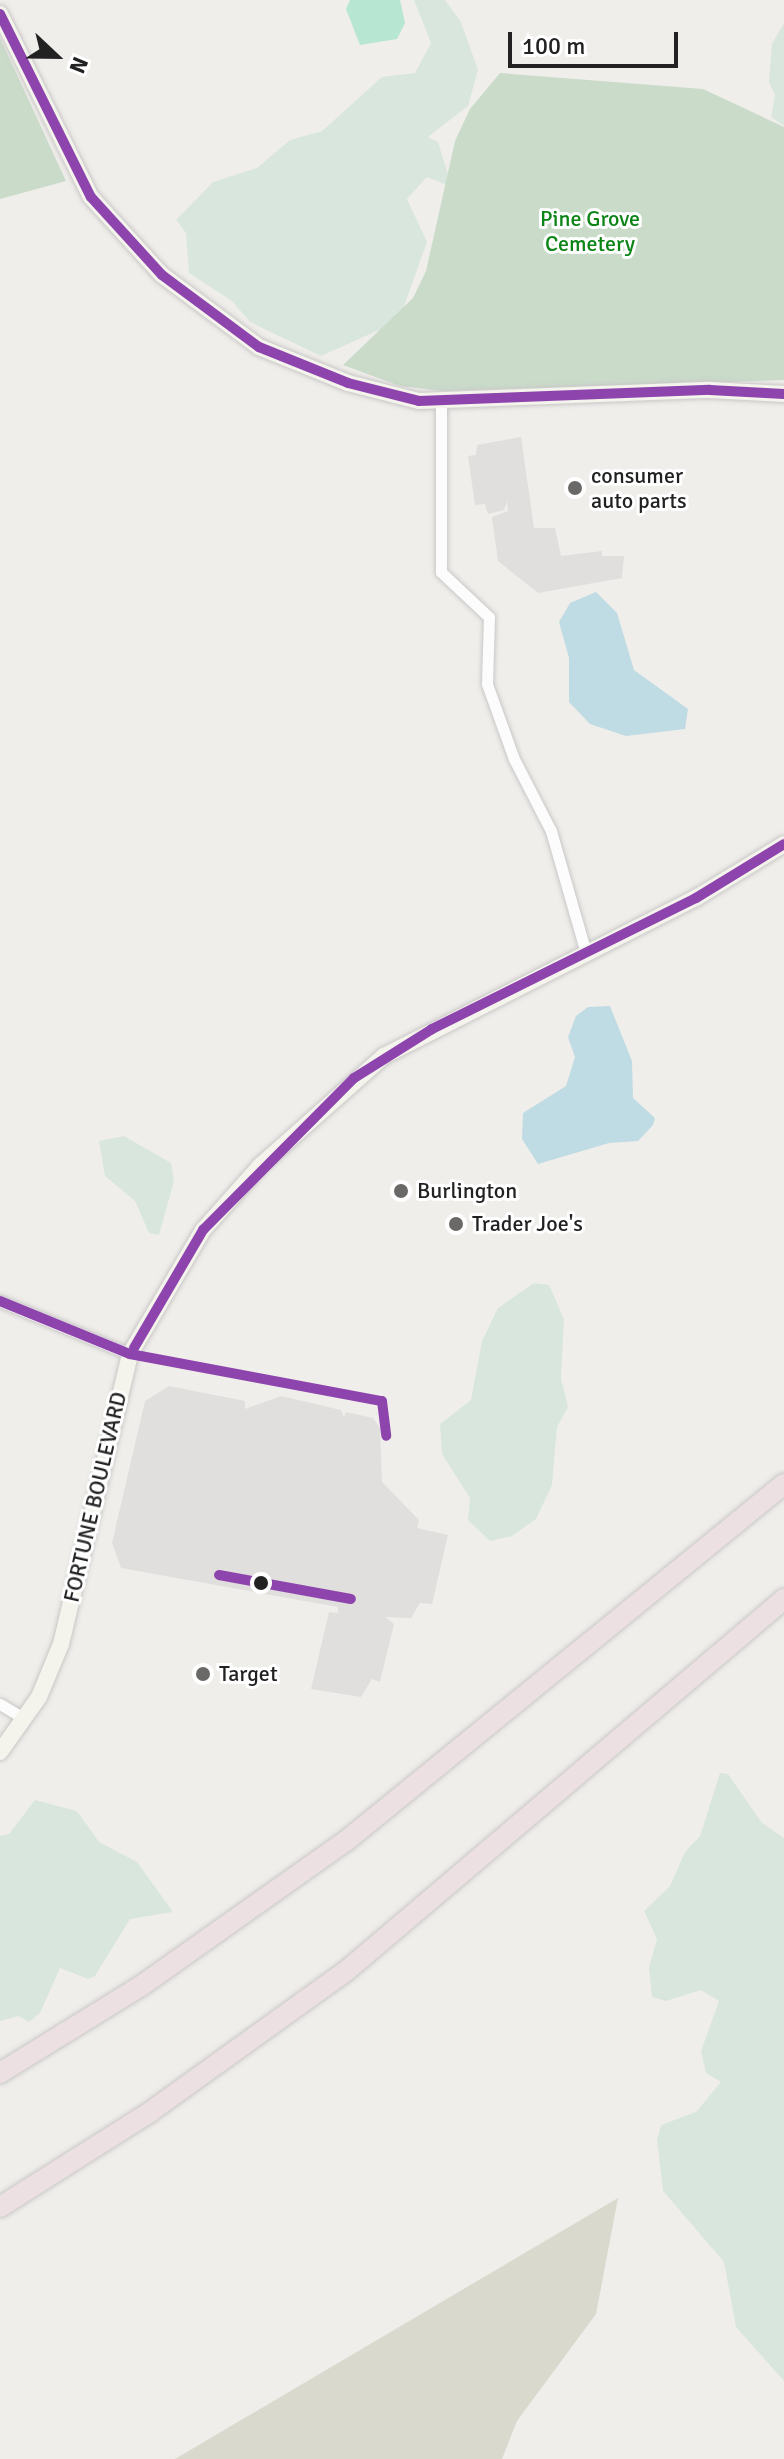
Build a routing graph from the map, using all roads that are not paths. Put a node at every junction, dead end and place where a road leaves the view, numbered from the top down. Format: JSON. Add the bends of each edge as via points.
{"nodes":[{"id":1,"x":0,"y":14,"type":"edge"},
{"id":2,"x":784,"y":394,"type":"edge"},
{"id":3,"x":441,"y":403,"type":"junction"},
{"id":4,"x":784,"y":844,"type":"edge"},
{"id":5,"x":586,"y":953,"type":"junction"},
{"id":6,"x":0,"y":1301,"type":"edge"},
{"id":7,"x":130,"y":1354,"type":"junction"},
{"id":8,"x":784,"y":1484,"type":"edge"},
{"id":9,"x":784,"y":1599,"type":"edge"},
{"id":10,"x":0,"y":1704,"type":"edge"},
{"id":11,"x":25,"y":1719,"type":"junction"},
{"id":12,"x":0,"y":1752,"type":"edge"},
{"id":13,"x":0,"y":2073,"type":"edge"},
{"id":14,"x":0,"y":2207,"type":"edge"}],
"edges":[{"from":1,"to":3,"type":"main road","via":[[91,197],[162,275],[259,347],[362,387]]},
{"from":2,"to":3,"type":"main road","via":[[710,390]]},
{"from":3,"to":5,"type":"street","via":[[443,578],[489,617],[487,684],[514,759],[551,831]]},
{"from":4,"to":5,"type":"main road","name":"FORTUNE BOULEVARD"},
{"from":5,"to":7,"type":"main road","name":"FORTUNE BOULEVARD","via":[[432,1029],[354,1078],[203,1230]]},
{"from":6,"to":7,"type":"street"},
{"from":7,"to":11,"type":"main road","name":"FORTUNE BOULEVARD","via":[[61,1644]]},
{"from":8,"to":13,"type":"highway","via":[[346,1841],[141,1986]]},
{"from":9,"to":14,"type":"highway","via":[[345,1972],[150,2112]]},
{"from":10,"to":11,"type":"street"},
{"from":11,"to":12,"type":"main road","name":"FORTUNE BOULEVARD"}]}
